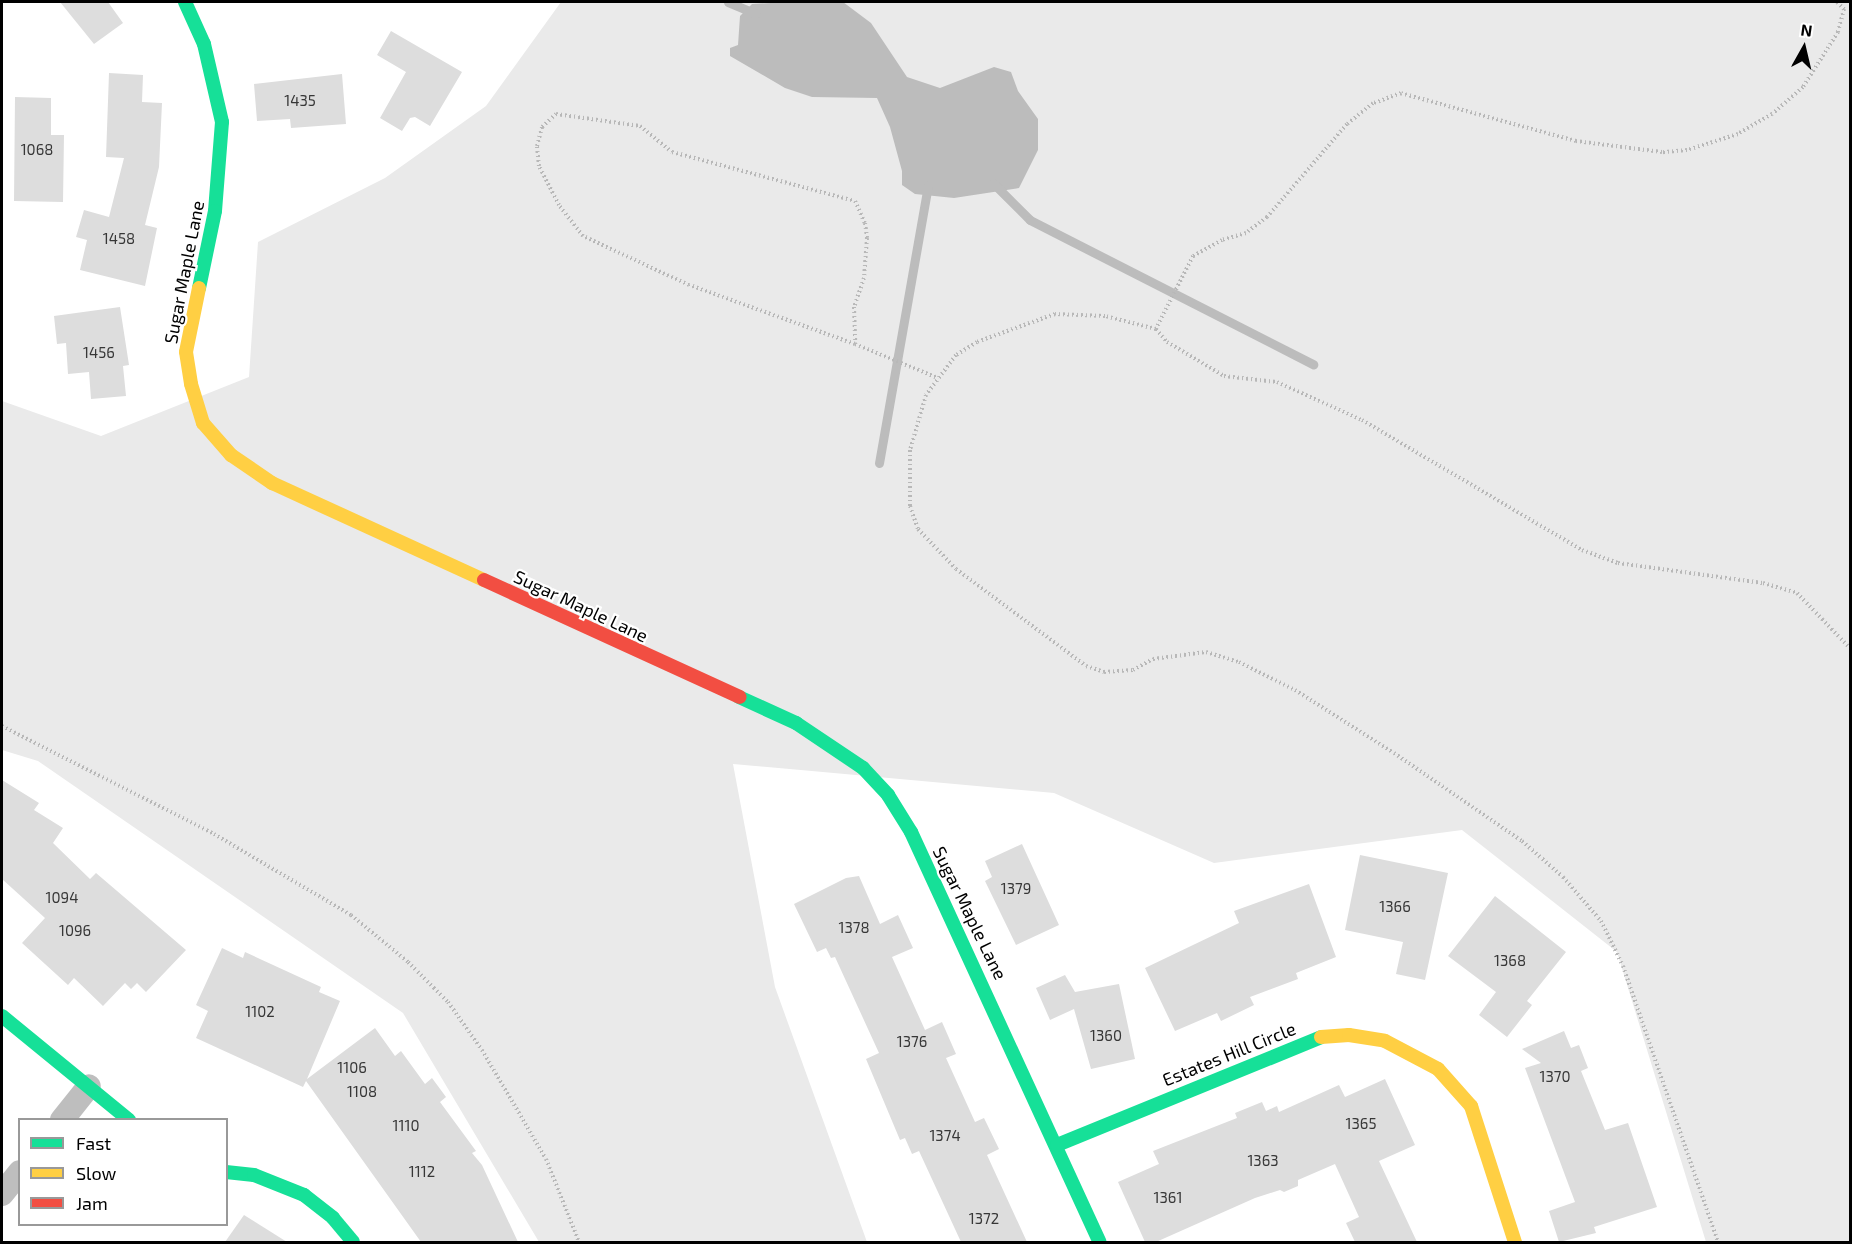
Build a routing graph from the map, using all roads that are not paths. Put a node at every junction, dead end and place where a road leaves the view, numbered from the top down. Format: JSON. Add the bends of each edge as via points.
{"nodes":[{"id":1,"x":185,"y":2,"type":"edge"},
{"id":2,"x":2,"y":1016,"type":"edge"},
{"id":3,"x":89,"y":1086,"type":"junction"},
{"id":4,"x":63,"y":1118,"type":"edge"},
{"id":5,"x":128,"y":1118,"type":"edge"},
{"id":6,"x":1057,"y":1146,"type":"junction"},
{"id":7,"x":228,"y":1172,"type":"edge"},
{"id":8,"x":18,"y":1174,"type":"edge"},
{"id":9,"x":2,"y":1194,"type":"edge"},
{"id":10,"x":353,"y":1242,"type":"edge"},
{"id":11,"x":1100,"y":1242,"type":"edge"},
{"id":12,"x":1515,"y":1242,"type":"edge"}],
"edges":[{"from":1,"to":6,"type":"street","name":"Sugar Maple Lane","via":[[204,44],[222,122],[215,211],[198,278],[186,352],[203,423],[231,455],[272,483],[796,723],[863,768],[888,795],[911,832]]},
{"from":2,"to":3,"type":"street"},
{"from":3,"to":4,"type":"street"},
{"from":3,"to":5,"type":"street"},
{"from":6,"to":11,"type":"street","name":"Sugar Maple Lane"},
{"from":6,"to":12,"type":"street","name":"Estates Hill Circle","via":[[1317,1037],[1349,1035],[1385,1041],[1438,1069],[1471,1107]]},
{"from":7,"to":10,"type":"street","via":[[254,1175],[304,1195],[333,1218]]},
{"from":8,"to":9,"type":"street"}]}
